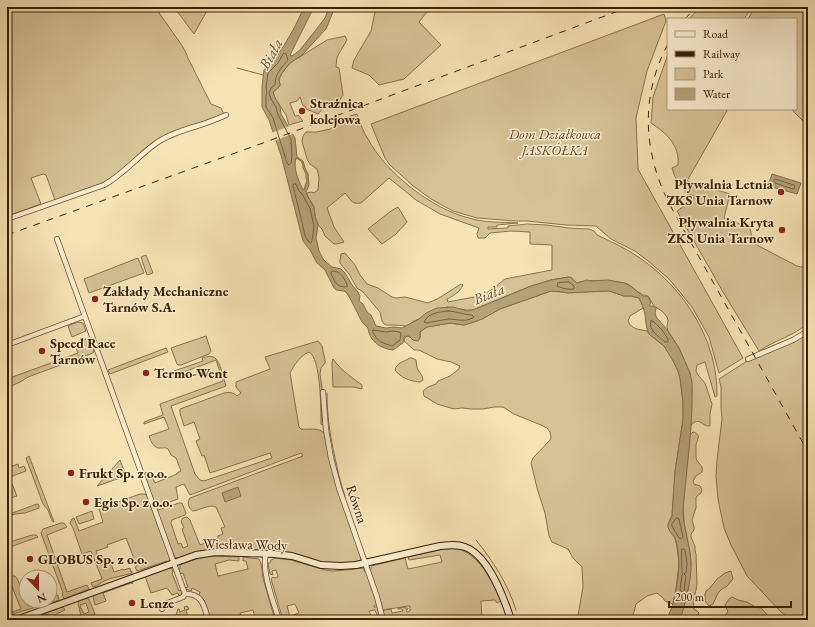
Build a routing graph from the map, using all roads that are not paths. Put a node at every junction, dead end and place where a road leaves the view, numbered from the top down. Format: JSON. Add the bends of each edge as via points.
{"nodes":[{"id":1,"x":226,"y":115,"type":"dead end"},
{"id":2,"x":7,"y":219,"type":"edge"},
{"id":3,"x":57,"y":239,"type":"dead end"},
{"id":4,"x":85,"y":316,"type":"junction"},
{"id":5,"x":808,"y":331,"type":"edge"},
{"id":6,"x":7,"y":345,"type":"edge"},
{"id":7,"x":748,"y":359,"type":"dead end"},
{"id":8,"x":323,"y":392,"type":"dead end"},
{"id":9,"x":266,"y":554,"type":"junction"},
{"id":10,"x":173,"y":563,"type":"junction"},
{"id":11,"x":365,"y":563,"type":"junction"},
{"id":12,"x":185,"y":594,"type":"junction"},
{"id":13,"x":162,"y":610,"type":"dead end"},
{"id":14,"x":16,"y":620,"type":"edge"},
{"id":15,"x":205,"y":620,"type":"edge"},
{"id":16,"x":279,"y":620,"type":"edge"},
{"id":17,"x":383,"y":620,"type":"edge"},
{"id":18,"x":511,"y":620,"type":"edge"}],
"edges":[{"from":1,"to":2,"type":"street","via":[[162,140],[104,185]]},
{"from":3,"to":4,"type":"street"},
{"from":4,"to":6,"type":"street"},
{"from":4,"to":10,"type":"street"},
{"from":5,"to":7,"type":"street"},
{"from":8,"to":11,"type":"street","name":"Równa","via":[[331,458]]},
{"from":9,"to":10,"type":"street","name":"Wiesława Wody","via":[[216,552],[196,555]]},
{"from":9,"to":11,"type":"street","name":"Wiesława Wody","via":[[287,555],[327,566]]},
{"from":9,"to":16,"type":"street","via":[[266,572]]},
{"from":10,"to":12,"type":"street"},
{"from":10,"to":14,"type":"street","name":"Wiesława Wody"},
{"from":11,"to":17,"type":"street","name":"Równa"},
{"from":11,"to":18,"type":"street","name":"Wiesława Wody","via":[[452,544],[465,547],[485,564],[500,589]]},
{"from":12,"to":13,"type":"street","via":[[160,606]]},
{"from":12,"to":15,"type":"street","via":[[191,594],[202,601],[208,619]]}]}
